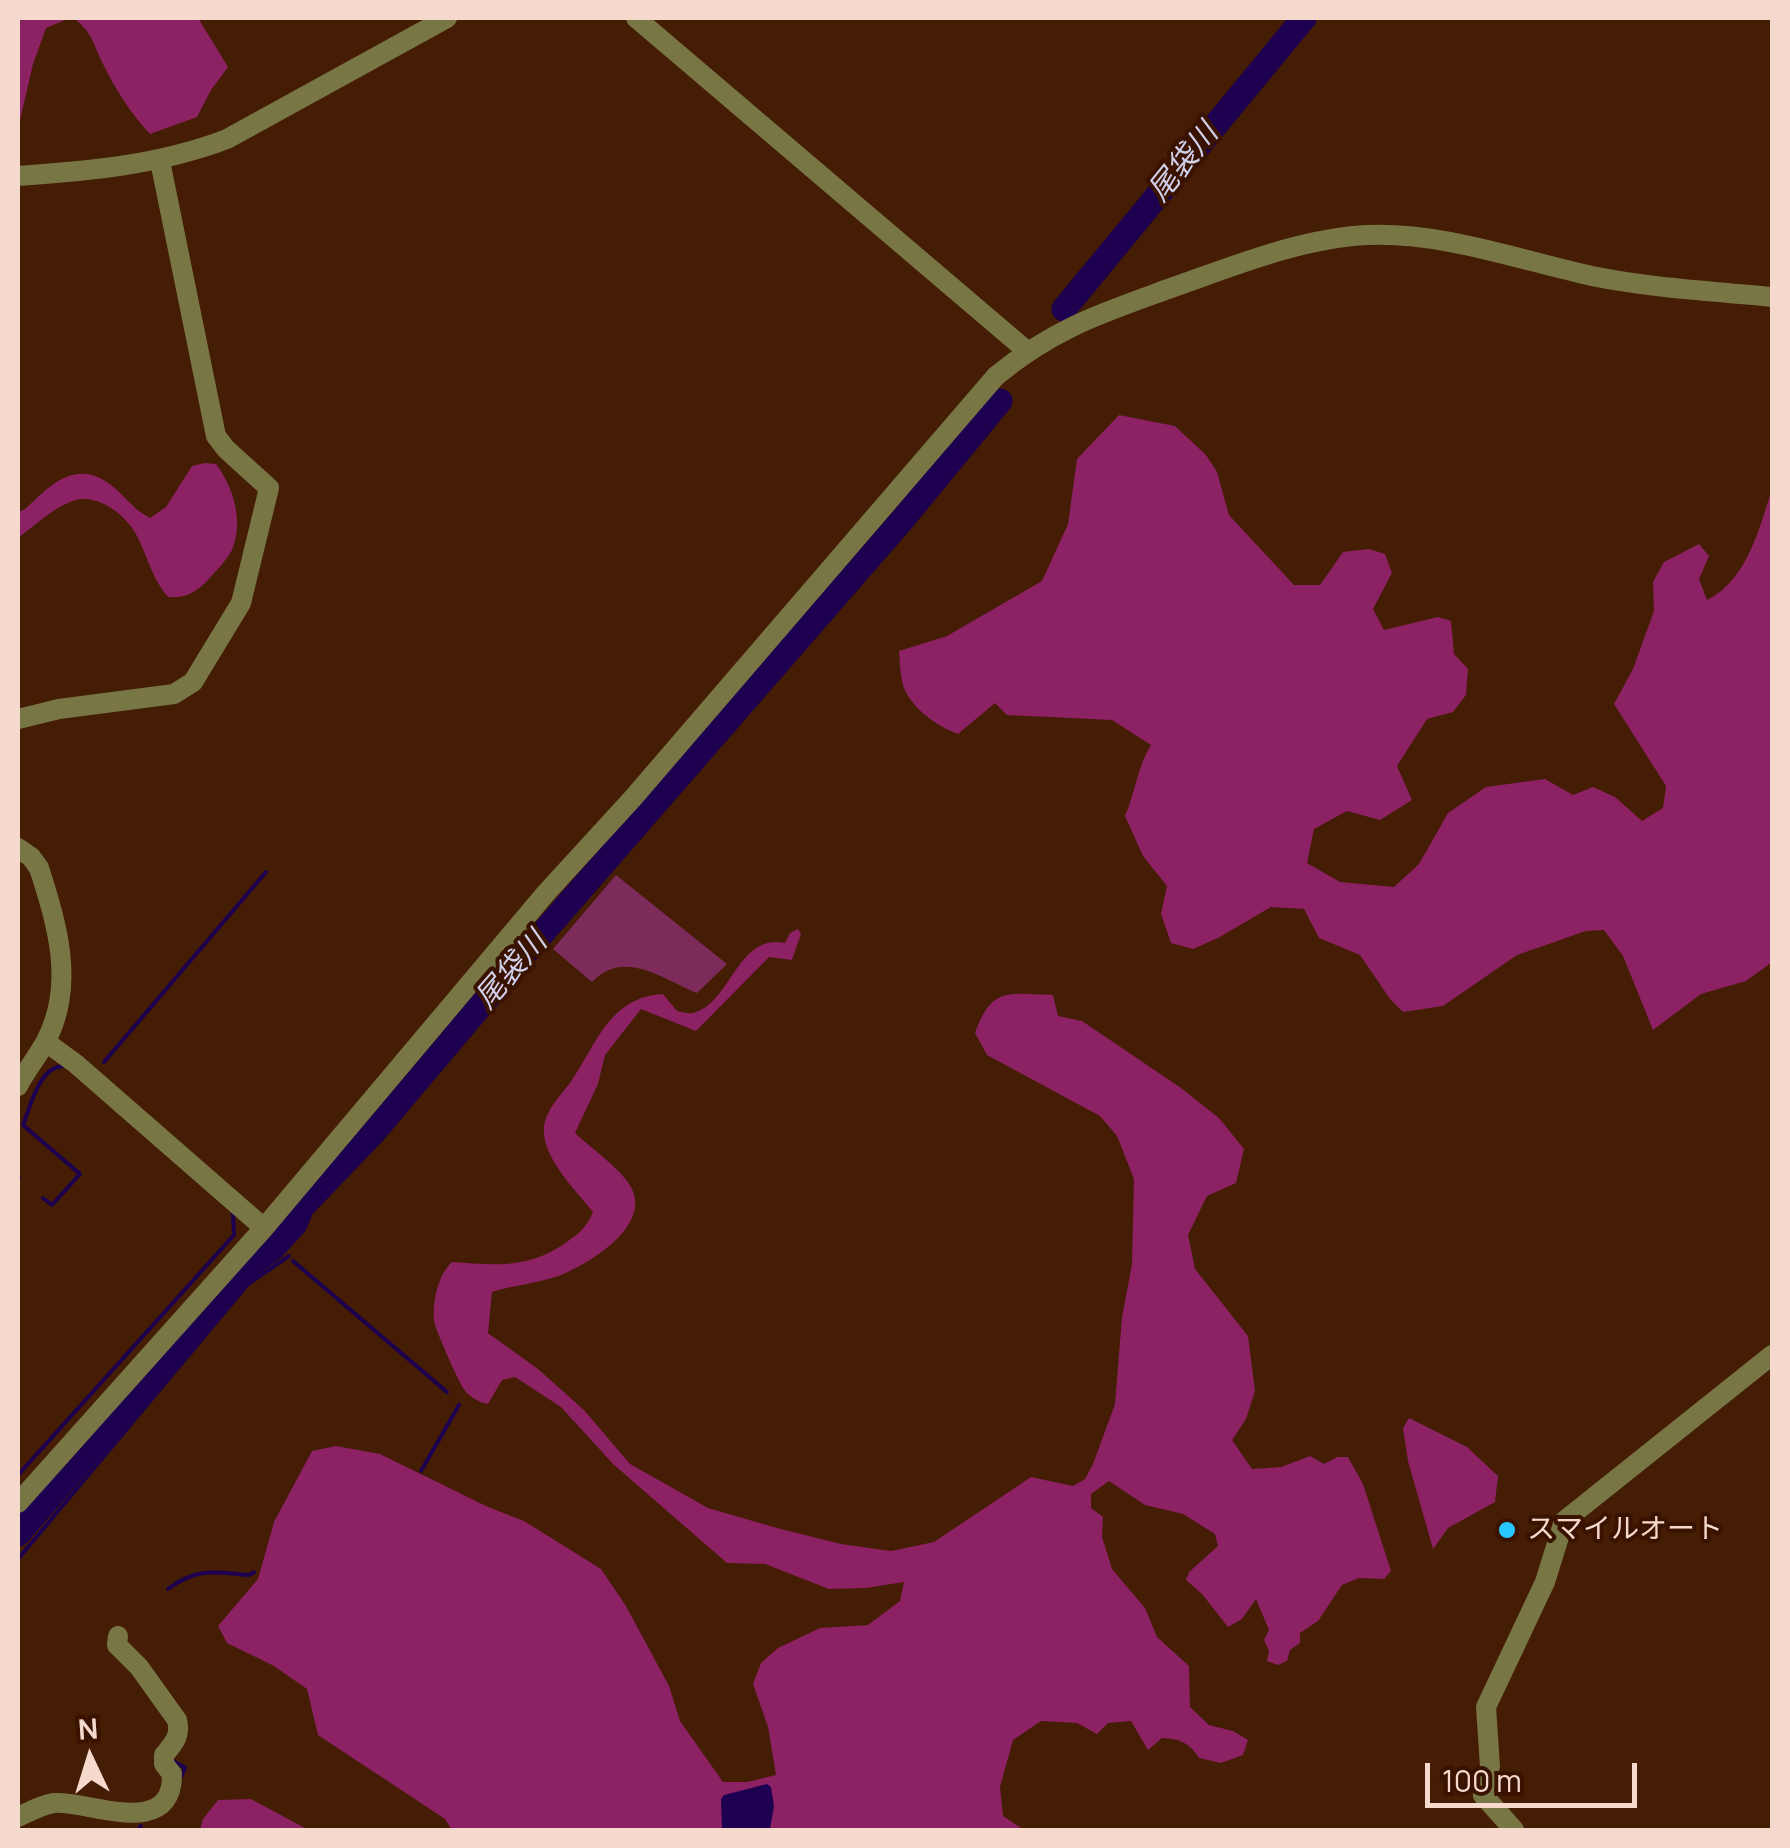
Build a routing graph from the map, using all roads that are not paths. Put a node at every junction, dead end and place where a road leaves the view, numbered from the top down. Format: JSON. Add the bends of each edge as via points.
{"nodes":[{"id":1,"x":447,"y":18,"type":"edge"},
{"id":2,"x":636,"y":18,"type":"edge"},
{"id":3,"x":160,"y":161,"type":"junction"},
{"id":4,"x":18,"y":176,"type":"edge"},
{"id":5,"x":1772,"y":297,"type":"edge"},
{"id":6,"x":1027,"y":351,"type":"junction"},
{"id":7,"x":18,"y":719,"type":"edge"},
{"id":8,"x":18,"y":848,"type":"edge"},
{"id":9,"x":46,"y":1042,"type":"junction"},
{"id":10,"x":18,"y":1086,"type":"edge"},
{"id":11,"x":264,"y":1228,"type":"junction"},
{"id":12,"x":1772,"y":1355,"type":"edge"},
{"id":13,"x":18,"y":1503,"type":"edge"},
{"id":14,"x":118,"y":1636,"type":"dead end"},
{"id":15,"x":18,"y":1817,"type":"edge"},
{"id":16,"x":1514,"y":1830,"type":"edge"}],
"edges":[{"from":1,"to":3,"type":"street","via":[[227,139]]},
{"from":2,"to":6,"type":"street"},
{"from":3,"to":4,"type":"street"},
{"from":3,"to":7,"type":"street","via":[[216,436],[269,488],[242,603],[194,682],[174,694]]},
{"from":5,"to":6,"type":"street","via":[[1648,285],[1426,239],[1367,235],[1231,267],[1101,312]]},
{"from":6,"to":11,"type":"street","via":[[996,376],[546,893]]},
{"from":8,"to":9,"type":"street","via":[[39,868],[60,946],[62,993]]},
{"from":9,"to":10,"type":"street"},
{"from":9,"to":11,"type":"street"},
{"from":11,"to":13,"type":"street"},
{"from":12,"to":16,"type":"street","via":[[1564,1521],[1545,1582],[1486,1706],[1490,1766],[1483,1795]]},
{"from":14,"to":15,"type":"street","via":[[117,1645],[176,1720],[176,1740],[164,1755],[172,1774],[167,1796],[130,1814],[56,1803]]}]}
